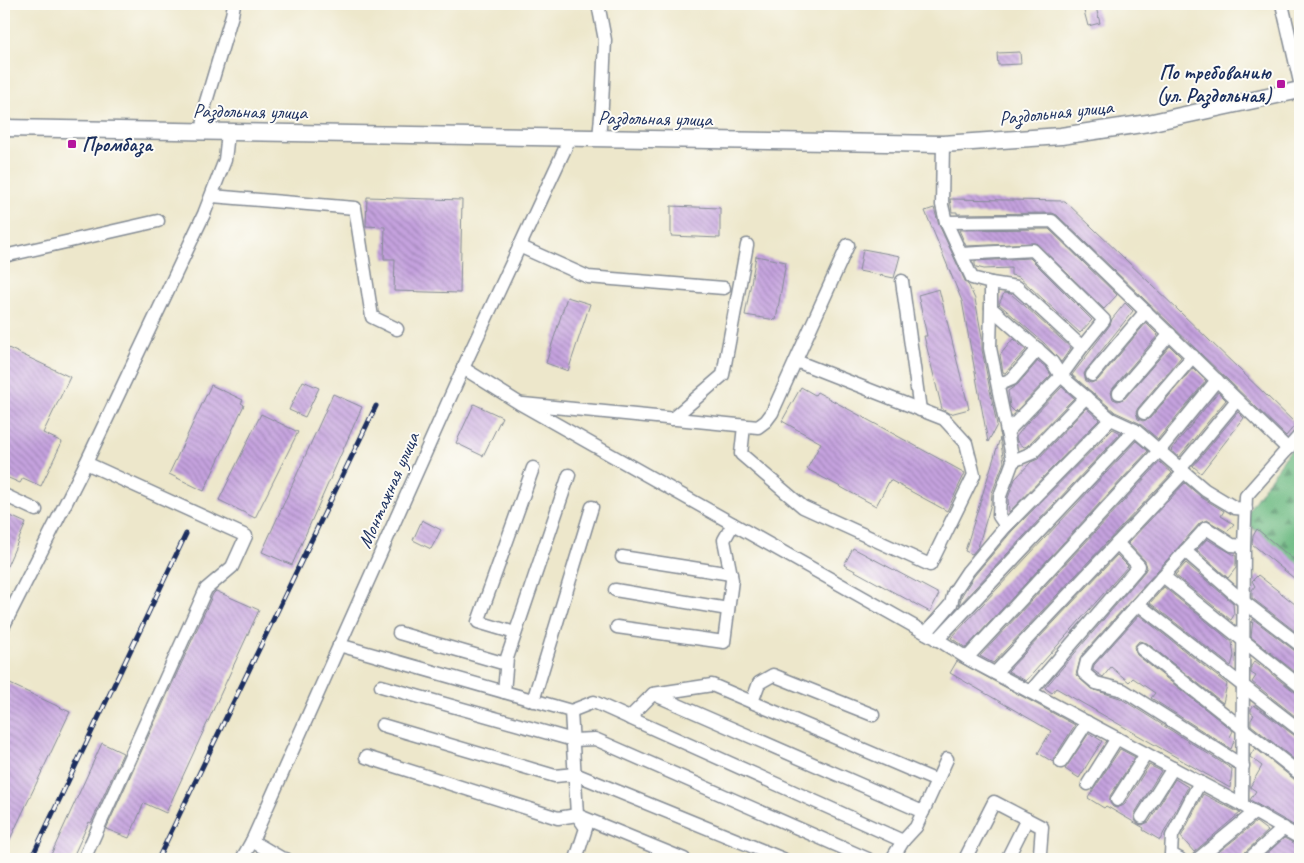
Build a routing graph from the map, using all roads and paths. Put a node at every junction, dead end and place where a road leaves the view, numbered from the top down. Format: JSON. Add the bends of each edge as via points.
{"nodes":[{"id":1,"x":234,"y":4,"type":"edge"},
{"id":2,"x":598,"y":4,"type":"edge"},
{"id":3,"x":1282,"y":4,"type":"edge"},
{"id":4,"x":1300,"y":82,"type":"edge"},
{"id":5,"x":1300,"y":90,"type":"edge"},
{"id":6,"x":4,"y":128,"type":"edge"},
{"id":7,"x":203,"y":132,"type":"junction"},
{"id":8,"x":228,"y":132,"type":"junction"},
{"id":9,"x":570,"y":138,"type":"junction"},
{"id":10,"x":599,"y":138,"type":"junction"},
{"id":11,"x":943,"y":144,"type":"junction"},
{"id":12,"x":212,"y":196,"type":"junction"},
{"id":13,"x":158,"y":221,"type":"dead end"},
{"id":14,"x":946,"y":222,"type":"junction"},
{"id":15,"x":746,"y":245,"type":"dead end"},
{"id":16,"x":848,"y":245,"type":"dead end"},
{"id":17,"x":519,"y":246,"type":"junction"},
{"id":18,"x":961,"y":254,"type":"junction"},
{"id":19,"x":4,"y":256,"type":"edge"},
{"id":20,"x":902,"y":281,"type":"dead end"},
{"id":21,"x":991,"y":283,"type":"junction"},
{"id":22,"x":724,"y":288,"type":"dead end"},
{"id":23,"x":991,"y":308,"type":"junction"},
{"id":24,"x":1146,"y":311,"type":"junction"},
{"id":25,"x":397,"y":329,"type":"dead end"},
{"id":26,"x":1170,"y":334,"type":"junction"},
{"id":27,"x":1082,"y":347,"type":"junction"},
{"id":28,"x":1038,"y":350,"type":"junction"},
{"id":29,"x":1192,"y":356,"type":"junction"},
{"id":30,"x":796,"y":361,"type":"junction"},
{"id":31,"x":463,"y":368,"type":"junction"},
{"id":32,"x":1092,"y":375,"type":"dead end"},
{"id":33,"x":1062,"y":376,"type":"junction"},
{"id":34,"x":1217,"y":380,"type":"junction"},
{"id":35,"x":998,"y":385,"type":"junction"},
{"id":36,"x":1119,"y":393,"type":"dead end"},
{"id":37,"x":1086,"y":397,"type":"junction"},
{"id":38,"x":1237,"y":400,"type":"junction"},
{"id":39,"x":519,"y":403,"type":"junction"},
{"id":40,"x":920,"y":410,"type":"junction"},
{"id":41,"x":1144,"y":414,"type":"dead end"},
{"id":42,"x":672,"y":418,"type":"junction"},
{"id":43,"x":1111,"y":419,"type":"junction"},
{"id":44,"x":744,"y":426,"type":"junction"},
{"id":45,"x":1135,"y":430,"type":"junction"},
{"id":46,"x":1007,"y":432,"type":"junction"},
{"id":47,"x":1300,"y":435,"type":"edge"},
{"id":48,"x":1288,"y":449,"type":"junction"},
{"id":49,"x":1159,"y":451,"type":"junction"},
{"id":50,"x":1013,"y":461,"type":"junction"},
{"id":51,"x":86,"y":463,"type":"junction"},
{"id":52,"x":533,"y":468,"type":"dead end"},
{"id":53,"x":1182,"y":470,"type":"junction"},
{"id":54,"x":569,"y":475,"type":"dead end"},
{"id":55,"x":4,"y":495,"type":"edge"},
{"id":56,"x":592,"y":507,"type":"dead end"},
{"id":57,"x":1246,"y":509,"type":"junction"},
{"id":58,"x":36,"y":510,"type":"dead end"},
{"id":59,"x":732,"y":524,"type":"junction"},
{"id":60,"x":1006,"y":526,"type":"junction"},
{"id":61,"x":1116,"y":543,"type":"junction"},
{"id":62,"x":1244,"y":546,"type":"junction"},
{"id":63,"x":1185,"y":552,"type":"junction"},
{"id":64,"x":622,"y":557,"type":"dead end"},
{"id":65,"x":731,"y":574,"type":"junction"},
{"id":66,"x":1162,"y":576,"type":"junction"},
{"id":67,"x":615,"y":590,"type":"dead end"},
{"id":68,"x":1244,"y":602,"type":"junction"},
{"id":69,"x":1138,"y":604,"type":"junction"},
{"id":70,"x":728,"y":609,"type":"junction"},
{"id":71,"x":4,"y":625,"type":"edge"},
{"id":72,"x":617,"y":627,"type":"dead end"},
{"id":73,"x":399,"y":633,"type":"dead end"},
{"id":74,"x":926,"y":633,"type":"junction"},
{"id":75,"x":515,"y":634,"type":"junction"},
{"id":76,"x":937,"y":640,"type":"junction"},
{"id":77,"x":1244,"y":641,"type":"junction"},
{"id":78,"x":339,"y":645,"type":"junction"},
{"id":79,"x":1300,"y":645,"type":"edge"},
{"id":80,"x":1142,"y":649,"type":"dead end"},
{"id":81,"x":967,"y":658,"type":"junction"},
{"id":82,"x":506,"y":664,"type":"junction"},
{"id":83,"x":995,"y":674,"type":"junction"},
{"id":84,"x":381,"y":686,"type":"dead end"},
{"id":85,"x":1243,"y":686,"type":"junction"},
{"id":86,"x":1300,"y":686,"type":"edge"},
{"id":87,"x":504,"y":692,"type":"junction"},
{"id":88,"x":1030,"y":692,"type":"junction"},
{"id":89,"x":653,"y":694,"type":"junction"},
{"id":90,"x":533,"y":700,"type":"junction"},
{"id":91,"x":752,"y":702,"type":"junction"},
{"id":92,"x":571,"y":711,"type":"junction"},
{"id":93,"x":873,"y":715,"type":"dead end"},
{"id":94,"x":629,"y":718,"type":"junction"},
{"id":95,"x":1087,"y":722,"type":"junction"},
{"id":96,"x":382,"y":725,"type":"dead end"},
{"id":97,"x":1243,"y":727,"type":"junction"},
{"id":98,"x":1300,"y":730,"type":"edge"},
{"id":99,"x":1117,"y":738,"type":"junction"},
{"id":100,"x":572,"y":740,"type":"junction"},
{"id":101,"x":1146,"y":754,"type":"junction"},
{"id":102,"x":366,"y":757,"type":"dead end"},
{"id":103,"x":947,"y":760,"type":"dead end"},
{"id":104,"x":1061,"y":762,"type":"dead end"},
{"id":105,"x":1243,"y":766,"type":"junction"},
{"id":106,"x":1173,"y":768,"type":"junction"},
{"id":107,"x":575,"y":774,"type":"junction"},
{"id":108,"x":1300,"y":774,"type":"edge"},
{"id":109,"x":937,"y":782,"type":"junction"},
{"id":110,"x":1200,"y":782,"type":"junction"},
{"id":111,"x":1088,"y":784,"type":"dead end"},
{"id":112,"x":1117,"y":800,"type":"dead end"},
{"id":113,"x":1242,"y":805,"type":"junction"},
{"id":114,"x":923,"y":812,"type":"junction"},
{"id":115,"x":1255,"y":812,"type":"junction"},
{"id":116,"x":577,"y":815,"type":"junction"},
{"id":117,"x":1142,"y":817,"type":"dead end"},
{"id":118,"x":1027,"y":819,"type":"junction"},
{"id":119,"x":1284,"y":828,"type":"junction"},
{"id":120,"x":1300,"y":838,"type":"edge"},
{"id":121,"x":252,"y":841,"type":"junction"},
{"id":122,"x":903,"y":841,"type":"junction"},
{"id":123,"x":84,"y":859,"type":"edge"},
{"id":124,"x":242,"y":859,"type":"edge"},
{"id":125,"x":286,"y":859,"type":"edge"},
{"id":126,"x":576,"y":859,"type":"edge"},
{"id":127,"x":684,"y":859,"type":"edge"},
{"id":128,"x":783,"y":859,"type":"edge"},
{"id":129,"x":868,"y":859,"type":"edge"},
{"id":130,"x":892,"y":859,"type":"edge"},
{"id":131,"x":965,"y":859,"type":"edge"},
{"id":132,"x":1006,"y":859,"type":"edge"},
{"id":133,"x":1036,"y":859,"type":"edge"},
{"id":134,"x":1180,"y":859,"type":"edge"},
{"id":135,"x":1198,"y":859,"type":"edge"},
{"id":136,"x":1249,"y":859,"type":"edge"}],
"edges":[{"from":1,"to":7,"type":"street","via":[[205,106]]},
{"from":2,"to":10,"type":"street","via":[[605,40]]},
{"from":3,"to":4,"type":"street"},
{"from":5,"to":11,"type":"main road","name":"Раздольная улица","via":[[1148,123],[1061,136]]},
{"from":6,"to":7,"type":"main road","name":"Раздольная улица"},
{"from":7,"to":8,"type":"main road","name":"Раздольная улица"},
{"from":8,"to":9,"type":"main road","name":"Раздольная улица"},
{"from":8,"to":12,"type":"street","via":[[225,160]]},
{"from":9,"to":10,"type":"main road","name":"Раздольная улица"},
{"from":9,"to":17,"type":"street","name":"Монтажная улица"},
{"from":10,"to":11,"type":"main road","name":"Раздольная улица"},
{"from":11,"to":14,"type":"street","via":[[942,205]]},
{"from":12,"to":25,"type":"street","via":[[355,208],[372,317]]},
{"from":12,"to":51,"type":"street"},
{"from":13,"to":19,"type":"street"},
{"from":14,"to":18,"type":"street"},
{"from":14,"to":24,"type":"street","via":[[1052,221]]},
{"from":15,"to":42,"type":"street","via":[[723,375]]},
{"from":16,"to":30,"type":"street"},
{"from":17,"to":22,"type":"street","via":[[588,277]]},
{"from":17,"to":31,"type":"street","name":"Монтажная улица"},
{"from":18,"to":21,"type":"street","via":[[972,278]]},
{"from":18,"to":27,"type":"street","via":[[1033,250],[1104,320]]},
{"from":20,"to":40,"type":"street"},
{"from":21,"to":23,"type":"street"},
{"from":21,"to":27,"type":"street","via":[[1017,287]]},
{"from":23,"to":28,"type":"street"},
{"from":23,"to":35,"type":"street","via":[[990,348]]},
{"from":24,"to":26,"type":"street"},
{"from":24,"to":32,"type":"street"},
{"from":26,"to":29,"type":"street"},
{"from":26,"to":36,"type":"street"},
{"from":27,"to":33,"type":"street"},
{"from":28,"to":33,"type":"street"},
{"from":28,"to":35,"type":"street","via":[[1012,379]]},
{"from":29,"to":34,"type":"street"},
{"from":29,"to":41,"type":"street"},
{"from":30,"to":40,"type":"street"},
{"from":30,"to":44,"type":"street","via":[[766,421],[758,427]]},
{"from":31,"to":39,"type":"street"},
{"from":31,"to":78,"type":"street","name":"Монтажная улица"},
{"from":33,"to":37,"type":"street"},
{"from":33,"to":46,"type":"street"},
{"from":34,"to":38,"type":"street"},
{"from":34,"to":49,"type":"street"},
{"from":35,"to":46,"type":"street"},
{"from":37,"to":43,"type":"street"},
{"from":37,"to":50,"type":"street","via":[[1032,453]]},
{"from":38,"to":48,"type":"street"},
{"from":38,"to":53,"type":"street"},
{"from":39,"to":42,"type":"street"},
{"from":39,"to":59,"type":"street"},
{"from":40,"to":44,"type":"street","via":[[944,419],[966,443],[974,475],[930,565],[803,507],[741,454]]},
{"from":42,"to":44,"type":"street"},
{"from":43,"to":45,"type":"street"},
{"from":43,"to":60,"type":"street"},
{"from":45,"to":49,"type":"street"},
{"from":45,"to":76,"type":"street"},
{"from":46,"to":50,"type":"street"},
{"from":47,"to":48,"type":"street"},
{"from":48,"to":57,"type":"street","via":[[1246,496]]},
{"from":49,"to":53,"type":"street"},
{"from":49,"to":81,"type":"street"},
{"from":50,"to":60,"type":"street","via":[[1000,496],[999,516]]},
{"from":51,"to":71,"type":"street"},
{"from":51,"to":123,"type":"street","via":[[246,536],[232,567],[206,588]]},
{"from":52,"to":75,"type":"street","via":[[478,622]]},
{"from":53,"to":57,"type":"street","via":[[1205,490],[1235,508]]},
{"from":53,"to":61,"type":"street"},
{"from":54,"to":75,"type":"street"},
{"from":55,"to":58,"type":"street"},
{"from":56,"to":90,"type":"street"},
{"from":57,"to":62,"type":"street"},
{"from":59,"to":65,"type":"street","via":[[724,540]]},
{"from":59,"to":74,"type":"street"},
{"from":60,"to":74,"type":"street","via":[[968,571],[954,592],[951,604]]},
{"from":61,"to":83,"type":"street"},
{"from":61,"to":88,"type":"street","via":[[1139,566]]},
{"from":62,"to":63,"type":"street","via":[[1232,545],[1206,528]]},
{"from":62,"to":68,"type":"street"},
{"from":63,"to":66,"type":"street"},
{"from":63,"to":68,"type":"street"},
{"from":64,"to":65,"type":"street"},
{"from":65,"to":70,"type":"street"},
{"from":66,"to":69,"type":"street"},
{"from":66,"to":77,"type":"street"},
{"from":67,"to":70,"type":"street"},
{"from":68,"to":77,"type":"street"},
{"from":68,"to":79,"type":"street"},
{"from":69,"to":85,"type":"street"},
{"from":69,"to":105,"type":"street","via":[[1087,661],[1084,673],[1096,683],[1123,690]]},
{"from":70,"to":72,"type":"street","via":[[724,642]]},
{"from":73,"to":82,"type":"street"},
{"from":74,"to":76,"type":"street"},
{"from":75,"to":82,"type":"street"},
{"from":76,"to":81,"type":"street"},
{"from":77,"to":85,"type":"street"},
{"from":77,"to":86,"type":"street"},
{"from":78,"to":87,"type":"street"},
{"from":78,"to":121,"type":"street","name":"Монтажная улица"},
{"from":80,"to":97,"type":"street"},
{"from":81,"to":83,"type":"street"},
{"from":82,"to":87,"type":"street"},
{"from":83,"to":88,"type":"street"},
{"from":84,"to":100,"type":"street"},
{"from":85,"to":97,"type":"street"},
{"from":85,"to":98,"type":"street"},
{"from":87,"to":90,"type":"street"},
{"from":88,"to":95,"type":"street"},
{"from":89,"to":91,"type":"street","via":[[712,685]]},
{"from":89,"to":94,"type":"street"},
{"from":89,"to":114,"type":"street"},
{"from":90,"to":92,"type":"street"},
{"from":91,"to":93,"type":"street","via":[[759,683],[774,675]]},
{"from":91,"to":109,"type":"street"},
{"from":92,"to":94,"type":"street","via":[[594,702]]},
{"from":92,"to":100,"type":"street"},
{"from":94,"to":122,"type":"street"},
{"from":95,"to":99,"type":"street"},
{"from":95,"to":104,"type":"street"},
{"from":96,"to":107,"type":"street","via":[[555,776]]},
{"from":97,"to":105,"type":"street"},
{"from":97,"to":108,"type":"street"},
{"from":99,"to":101,"type":"street"},
{"from":99,"to":111,"type":"street"},
{"from":100,"to":107,"type":"street"},
{"from":100,"to":129,"type":"street","via":[[595,739]]},
{"from":101,"to":106,"type":"street"},
{"from":101,"to":112,"type":"street"},
{"from":102,"to":116,"type":"street","via":[[558,818]]},
{"from":103,"to":109,"type":"street"},
{"from":105,"to":113,"type":"street"},
{"from":106,"to":110,"type":"street"},
{"from":106,"to":117,"type":"street"},
{"from":107,"to":116,"type":"street"},
{"from":107,"to":128,"type":"street"},
{"from":109,"to":114,"type":"street"},
{"from":110,"to":113,"type":"street"},
{"from":110,"to":134,"type":"street","via":[[1172,836],[1171,854]]},
{"from":113,"to":115,"type":"street"},
{"from":114,"to":122,"type":"street","via":[[916,827]]},
{"from":115,"to":119,"type":"street"},
{"from":115,"to":135,"type":"street"},
{"from":116,"to":126,"type":"street","via":[[586,828]]},
{"from":116,"to":127,"type":"street"},
{"from":118,"to":131,"type":"street","via":[[994,802]]},
{"from":118,"to":132,"type":"street"},
{"from":118,"to":133,"type":"street","via":[[1042,827],[1040,852]]},
{"from":119,"to":120,"type":"street"},
{"from":119,"to":136,"type":"street"},
{"from":121,"to":124,"type":"street","name":"Монтажная улица"},
{"from":121,"to":125,"type":"street"},
{"from":122,"to":130,"type":"street"}]}
